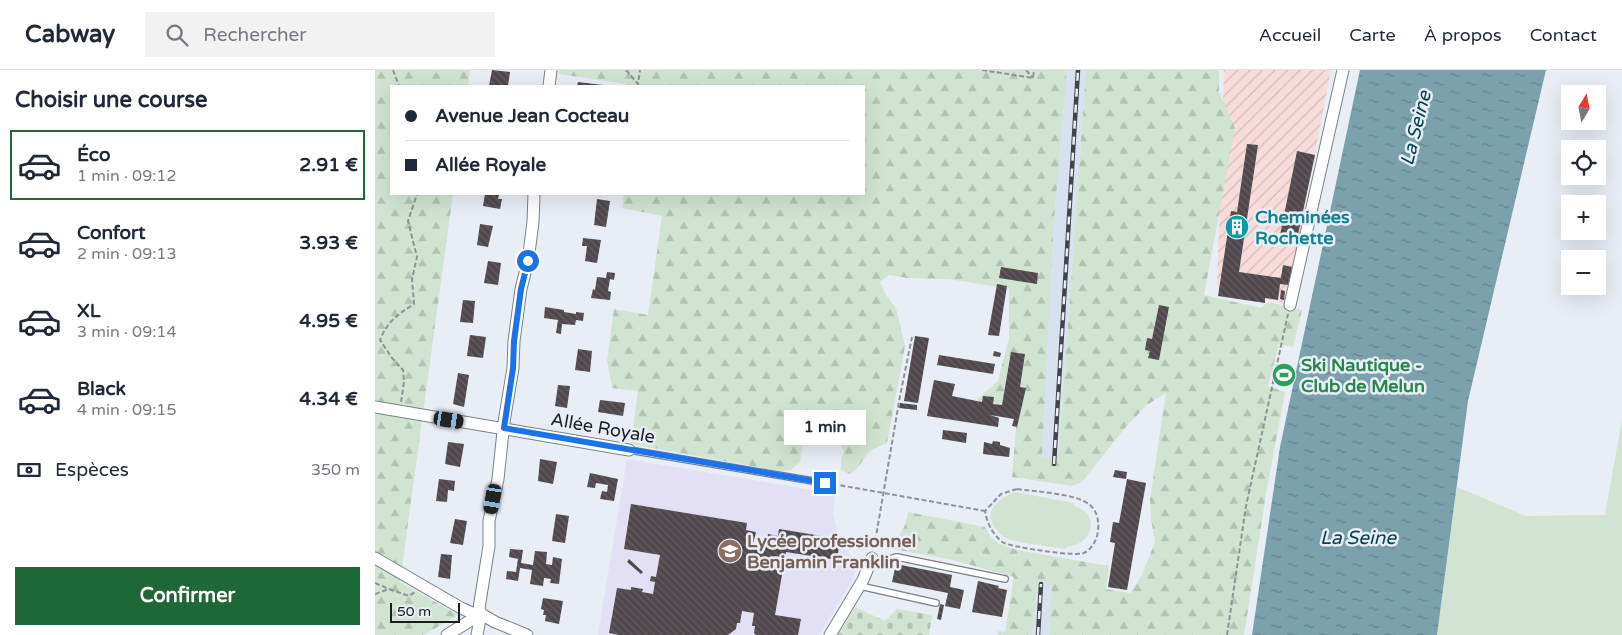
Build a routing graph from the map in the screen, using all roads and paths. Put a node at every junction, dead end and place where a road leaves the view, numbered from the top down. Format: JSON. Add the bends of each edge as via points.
{"nodes":[{"id":1,"x":393,"y":70,"type":"edge"},
{"id":2,"x":551,"y":70,"type":"edge"},
{"id":3,"x":626,"y":70,"type":"edge"},
{"id":4,"x":640,"y":70,"type":"edge"},
{"id":5,"x":982,"y":70,"type":"edge"},
{"id":6,"x":1026,"y":70,"type":"edge"},
{"id":7,"x":1034,"y":70,"type":"edge"},
{"id":8,"x":1343,"y":70,"type":"edge"},
{"id":9,"x":1033,"y":78,"type":"junction"},
{"id":10,"x":399,"y":85,"type":"edge"},
{"id":11,"x":549,"y":85,"type":"edge"},
{"id":12,"x":417,"y":195,"type":"edge"},
{"id":13,"x":534,"y":195,"type":"edge"},
{"id":14,"x":1290,"y":305,"type":"joint"},
{"id":15,"x":912,"y":337,"type":"dead end"},
{"id":16,"x":375,"y":407,"type":"edge"},
{"id":17,"x":400,"y":411,"type":"junction"},
{"id":18,"x":504,"y":428,"type":"junction"},
{"id":19,"x":629,"y":450,"type":"joint"},
{"id":20,"x":825,"y":483,"type":"joint"},
{"id":21,"x":883,"y":493,"type":"junction"},
{"id":22,"x":985,"y":511,"type":"junction"},
{"id":23,"x":375,"y":558,"type":"edge"},
{"id":24,"x":871,"y":562,"type":"junction"},
{"id":25,"x":1005,"y":580,"type":"dead end"},
{"id":26,"x":375,"y":583,"type":"edge"},
{"id":27,"x":425,"y":586,"type":"junction"},
{"id":28,"x":860,"y":586,"type":"junction"},
{"id":29,"x":389,"y":590,"type":"junction"},
{"id":30,"x":375,"y":594,"type":"edge"},
{"id":31,"x":937,"y":603,"type":"dead end"},
{"id":32,"x":481,"y":614,"type":"junction"},
{"id":33,"x":447,"y":635,"type":"edge"},
{"id":34,"x":477,"y":635,"type":"edge"},
{"id":35,"x":527,"y":635,"type":"edge"},
{"id":36,"x":830,"y":635,"type":"edge"},
{"id":37,"x":1227,"y":635,"type":"edge"}],
"edges":[{"from":1,"to":10,"type":"path"},
{"from":2,"to":11,"type":"street"},
{"from":3,"to":4,"type":"path","via":[[638,84]]},
{"from":5,"to":9,"type":"path"},
{"from":6,"to":9,"type":"path"},
{"from":7,"to":9,"type":"path"},
{"from":8,"to":14,"type":"street"},
{"from":12,"to":17,"type":"path","via":[[408,221],[417,257],[412,279],[414,304],[396,315],[385,327],[380,340],[403,370]]},
{"from":13,"to":18,"type":"street"},
{"from":14,"to":37,"type":"path","via":[[1246,506]]},
{"from":15,"to":21,"type":"path"},
{"from":16,"to":17,"type":"street","name":"Allée Royale"},
{"from":17,"to":18,"type":"street","name":"Allée Royale"},
{"from":18,"to":19,"type":"street","name":"Allée Royale"},
{"from":18,"to":32,"type":"street","via":[[489,521],[489,546],[479,602]]},
{"from":19,"to":20,"type":"lane","name":"Allée Royale"},
{"from":20,"to":21,"type":"path"},
{"from":21,"to":22,"type":"path"},
{"from":21,"to":24,"type":"path"},
{"from":22,"to":22,"type":"path","via":[[1001,494],[1017,489],[1077,498],[1091,506],[1097,516],[1097,539],[1082,554],[1005,544],[989,526]]},
{"from":23,"to":27,"type":"street"},
{"from":24,"to":25,"type":"lane","via":[[876,566],[897,557]]},
{"from":24,"to":28,"type":"street"},
{"from":26,"to":29,"type":"path"},
{"from":27,"to":29,"type":"path","via":[[409,596]]},
{"from":27,"to":32,"type":"street","via":[[461,608]]},
{"from":28,"to":31,"type":"lane"},
{"from":28,"to":36,"type":"street"},
{"from":29,"to":30,"type":"path"},
{"from":32,"to":33,"type":"street"},
{"from":32,"to":34,"type":"street"},
{"from":32,"to":35,"type":"street"}]}
